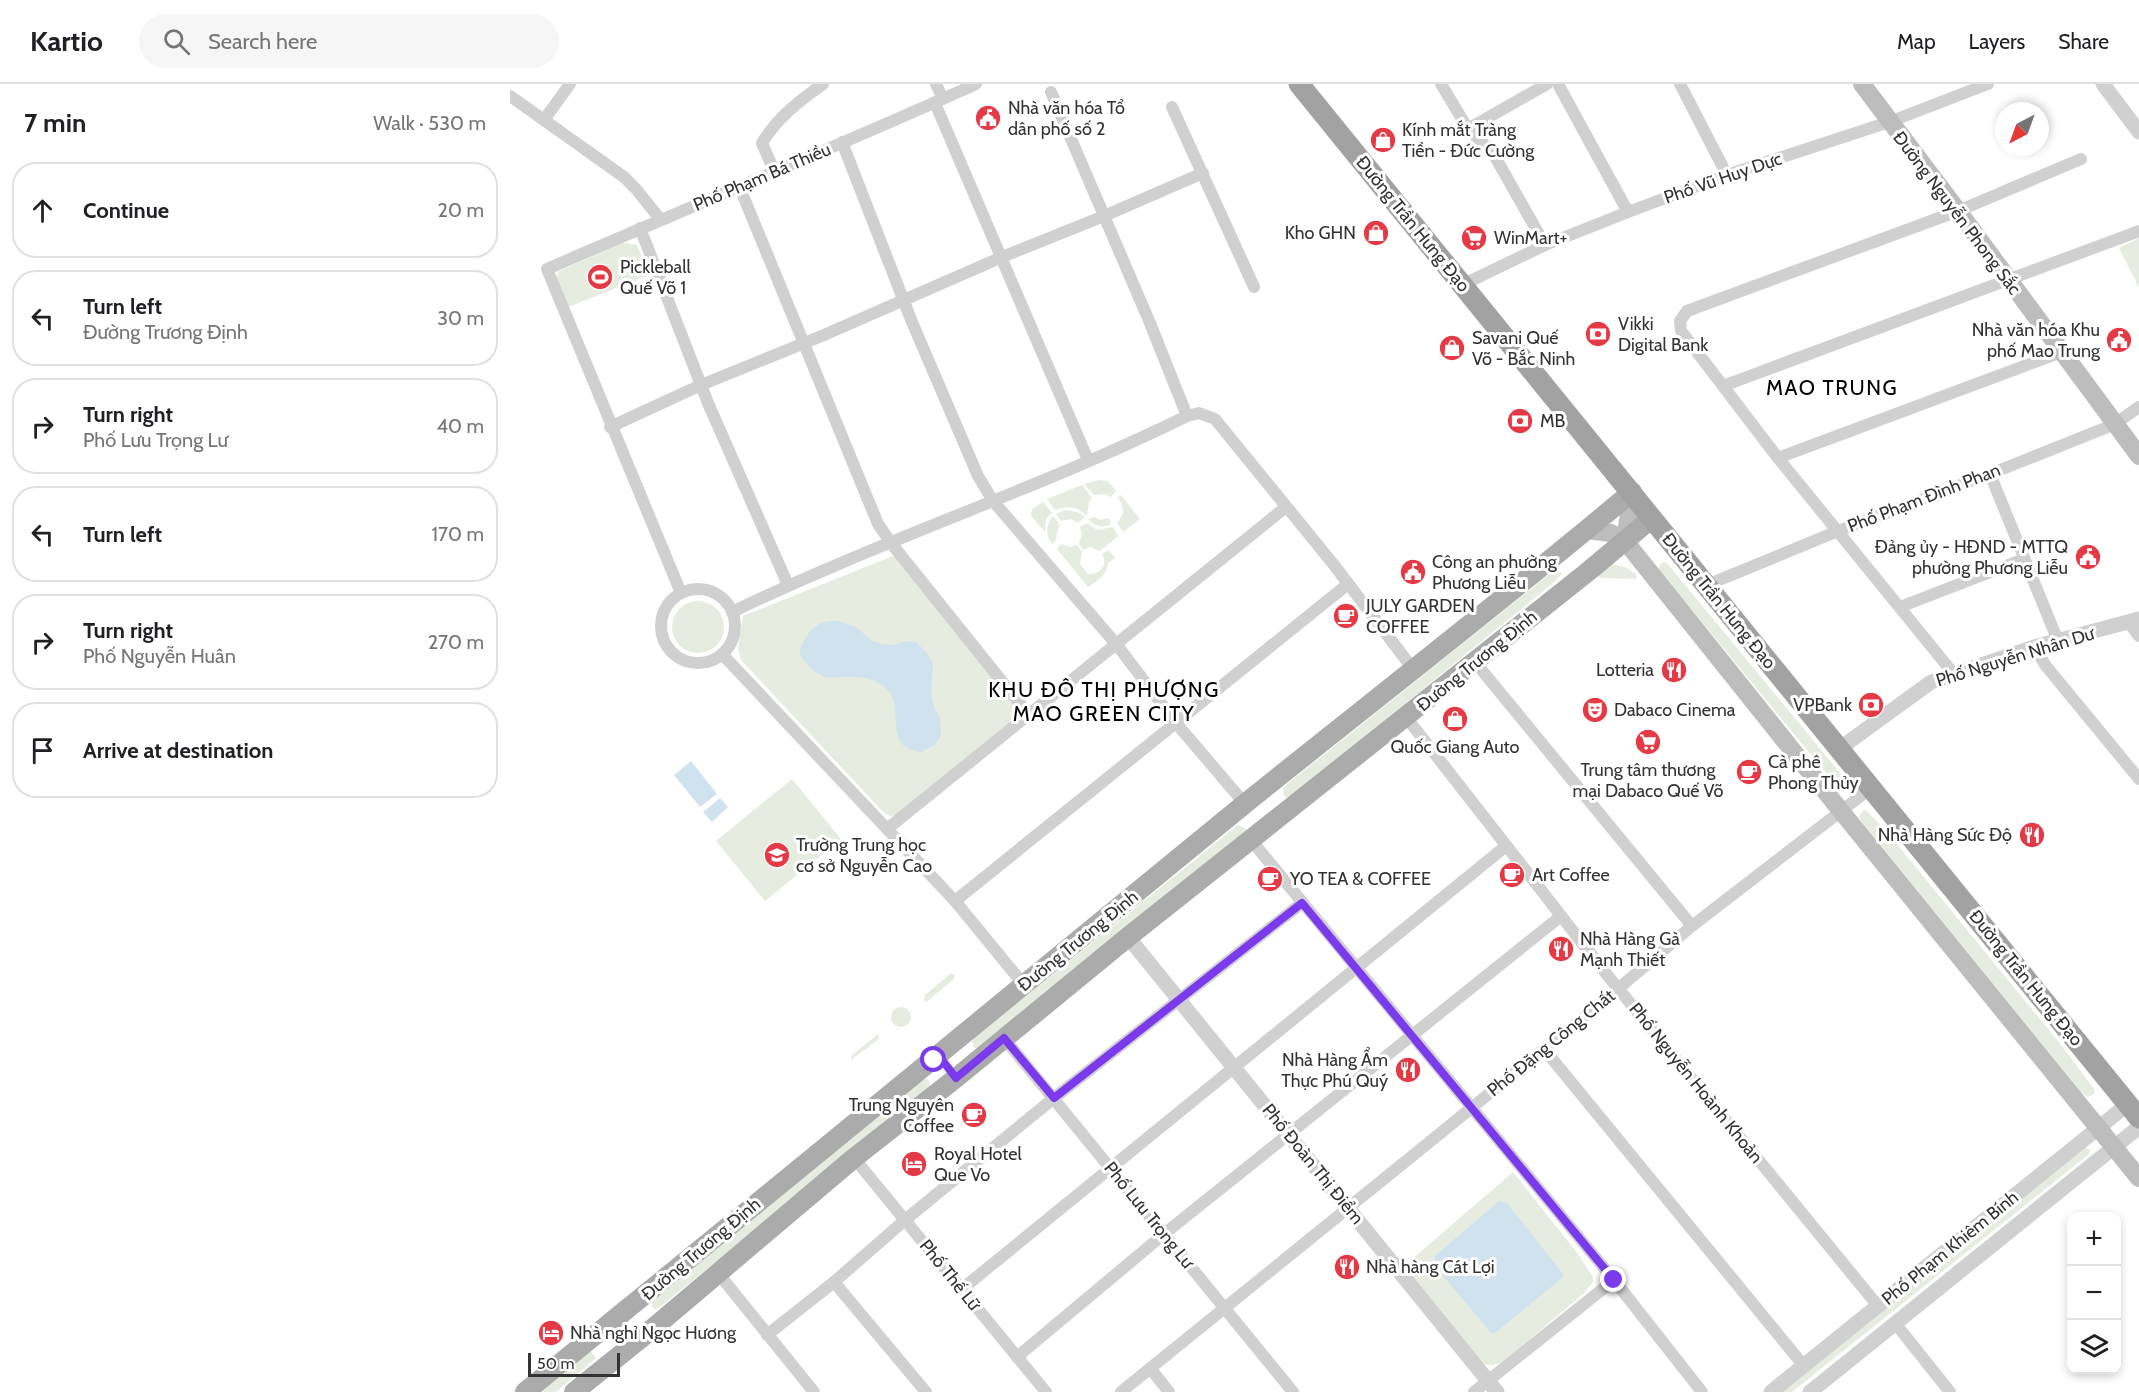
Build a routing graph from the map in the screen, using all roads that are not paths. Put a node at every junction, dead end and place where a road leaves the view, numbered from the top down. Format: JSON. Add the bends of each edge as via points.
{"nodes":[{"id":1,"x":570,"y":84,"type":"edge"},
{"id":2,"x":823,"y":84,"type":"edge"},
{"id":3,"x":936,"y":84,"type":"edge"},
{"id":4,"x":976,"y":84,"type":"edge"},
{"id":5,"x":1299,"y":84,"type":"edge"},
{"id":6,"x":1441,"y":84,"type":"edge"},
{"id":7,"x":1547,"y":84,"type":"edge"},
{"id":8,"x":1558,"y":84,"type":"edge"},
{"id":9,"x":1680,"y":84,"type":"edge"},
{"id":10,"x":1862,"y":84,"type":"edge"},
{"id":11,"x":1988,"y":84,"type":"edge"},
{"id":12,"x":2103,"y":84,"type":"edge"},
{"id":13,"x":1051,"y":92,"type":"dead end"},
{"id":14,"x":510,"y":96,"type":"edge"},
{"id":15,"x":939,"y":101,"type":"junction"},
{"id":16,"x":1172,"y":107,"type":"dead end"},
{"id":17,"x":544,"y":120,"type":"junction"},
{"id":18,"x":1889,"y":122,"type":"junction"},
{"id":19,"x":1468,"y":129,"type":"junction"},
{"id":20,"x":2139,"y":132,"type":"edge"},
{"id":21,"x":842,"y":142,"type":"junction"},
{"id":22,"x":2081,"y":159,"type":"dead end"},
{"id":23,"x":775,"y":172,"type":"junction"},
{"id":24,"x":1203,"y":172,"type":"junction"},
{"id":25,"x":1727,"y":175,"type":"junction"},
{"id":26,"x":740,"y":188,"type":"junction"},
{"id":27,"x":1959,"y":211,"type":"junction"},
{"id":28,"x":1628,"y":212,"type":"junction"},
{"id":29,"x":1104,"y":216,"type":"junction"},
{"id":30,"x":660,"y":219,"type":"junction"},
{"id":31,"x":640,"y":228,"type":"junction"},
{"id":32,"x":2139,"y":231,"type":"edge"},
{"id":33,"x":1545,"y":245,"type":"junction"},
{"id":34,"x":1002,"y":257,"type":"junction"},
{"id":35,"x":2007,"y":279,"type":"junction"},
{"id":36,"x":1462,"y":285,"type":"junction"},
{"id":37,"x":1254,"y":287,"type":"dead end"},
{"id":38,"x":903,"y":301,"type":"junction"},
{"id":39,"x":806,"y":343,"type":"junction"},
{"id":40,"x":2062,"y":352,"type":"junction"},
{"id":41,"x":701,"y":385,"type":"junction"},
{"id":42,"x":1723,"y":386,"type":"junction"},
{"id":43,"x":2139,"y":407,"type":"edge"},
{"id":44,"x":1187,"y":416,"type":"junction"},
{"id":45,"x":2115,"y":424,"type":"junction"},
{"id":46,"x":610,"y":427,"type":"junction"},
{"id":47,"x":2139,"y":456,"type":"edge"},
{"id":48,"x":1778,"y":458,"type":"junction"},
{"id":49,"x":1088,"y":460,"type":"junction"},
{"id":50,"x":1990,"y":474,"type":"junction"},
{"id":51,"x":1632,"y":492,"type":"junction"},
{"id":52,"x":993,"y":501,"type":"junction"},
{"id":53,"x":1286,"y":507,"type":"junction"},
{"id":54,"x":1652,"y":518,"type":"junction"},
{"id":55,"x":1587,"y":530,"type":"junction"},
{"id":56,"x":1838,"y":531,"type":"junction"},
{"id":57,"x":1625,"y":541,"type":"junction"},
{"id":58,"x":891,"y":543,"type":"junction"},
{"id":59,"x":2024,"y":559,"type":"junction"},
{"id":60,"x":1348,"y":584,"type":"junction"},
{"id":61,"x":788,"y":585,"type":"junction"},
{"id":62,"x":1707,"y":585,"type":"junction"},
{"id":63,"x":681,"y":593,"type":"junction"},
{"id":64,"x":1900,"y":607,"type":"junction"},
{"id":65,"x":732,"y":612,"type":"junction"},
{"id":66,"x":2134,"y":621,"type":"edge"},
{"id":67,"x":2139,"y":636,"type":"edge"},
{"id":68,"x":2058,"y":641,"type":"junction"},
{"id":69,"x":1117,"y":645,"type":"junction"},
{"id":70,"x":2034,"y":647,"type":"junction"},
{"id":71,"x":723,"y":654,"type":"junction"},
{"id":72,"x":1475,"y":662,"type":"junction"},
{"id":73,"x":1413,"y":669,"type":"junction"},
{"id":74,"x":1953,"y":673,"type":"junction"},
{"id":75,"x":1029,"y":715,"type":"junction"},
{"id":76,"x":1406,"y":717,"type":"junction"},
{"id":77,"x":1176,"y":723,"type":"junction"},
{"id":78,"x":1839,"y":749,"type":"junction"},
{"id":79,"x":2139,"y":779,"type":"edge"},
{"id":80,"x":1871,"y":788,"type":"junction"},
{"id":81,"x":1245,"y":804,"type":"junction"},
{"id":82,"x":1841,"y":812,"type":"junction"},
{"id":83,"x":887,"y":829,"type":"junction"},
{"id":84,"x":1258,"y":834,"type":"junction"},
{"id":85,"x":1506,"y":846,"type":"junction"},
{"id":86,"x":955,"y":901,"type":"junction"},
{"id":87,"x":1302,"y":903,"type":"junction"},
{"id":88,"x":1561,"y":916,"type":"junction"},
{"id":89,"x":1692,"y":926,"type":"junction"},
{"id":90,"x":1128,"y":937,"type":"junction"},
{"id":91,"x":1356,"y":969,"type":"junction"},
{"id":92,"x":1024,"y":985,"type":"junction"},
{"id":93,"x":1619,"y":988,"type":"junction"},
{"id":94,"x":1180,"y":1000,"type":"junction"},
{"id":95,"x":1413,"y":1036,"type":"junction"},
{"id":96,"x":1004,"y":1038,"type":"junction"},
{"id":97,"x":1544,"y":1049,"type":"junction"},
{"id":98,"x":939,"y":1056,"type":"junction"},
{"id":99,"x":1234,"y":1067,"type":"junction"},
{"id":100,"x":956,"y":1078,"type":"junction"},
{"id":101,"x":1054,"y":1098,"type":"junction"},
{"id":102,"x":1471,"y":1107,"type":"junction"},
{"id":103,"x":2133,"y":1111,"type":"edge"},
{"id":104,"x":2139,"y":1127,"type":"edge"},
{"id":105,"x":2099,"y":1128,"type":"junction"},
{"id":106,"x":1288,"y":1134,"type":"junction"},
{"id":107,"x":2114,"y":1147,"type":"junction"},
{"id":108,"x":854,"y":1158,"type":"junction"},
{"id":109,"x":1110,"y":1167,"type":"junction"},
{"id":110,"x":2139,"y":1178,"type":"edge"},
{"id":111,"x":1348,"y":1208,"type":"junction"},
{"id":112,"x":905,"y":1220,"type":"junction"},
{"id":113,"x":1164,"y":1234,"type":"junction"},
{"id":114,"x":718,"y":1273,"type":"junction"},
{"id":115,"x":1614,"y":1280,"type":"junction"},
{"id":116,"x":834,"y":1282,"type":"junction"},
{"id":117,"x":962,"y":1289,"type":"junction"},
{"id":118,"x":1878,"y":1306,"type":"junction"},
{"id":119,"x":1224,"y":1307,"type":"junction"},
{"id":120,"x":625,"y":1311,"type":"junction"},
{"id":121,"x":1895,"y":1323,"type":"junction"},
{"id":122,"x":645,"y":1335,"type":"junction"},
{"id":123,"x":767,"y":1335,"type":"junction"},
{"id":124,"x":1017,"y":1357,"type":"junction"},
{"id":125,"x":1804,"y":1366,"type":"junction"},
{"id":126,"x":1150,"y":1368,"type":"junction"},
{"id":127,"x":1493,"y":1386,"type":"edge"},
{"id":128,"x":1818,"y":1390,"type":"edge"},
{"id":129,"x":525,"y":1392,"type":"edge"},
{"id":130,"x":574,"y":1392,"type":"edge"},
{"id":131,"x":814,"y":1392,"type":"edge"},
{"id":132,"x":927,"y":1392,"type":"edge"},
{"id":133,"x":1046,"y":1392,"type":"edge"},
{"id":134,"x":1121,"y":1392,"type":"edge"},
{"id":135,"x":1169,"y":1392,"type":"edge"},
{"id":136,"x":1293,"y":1392,"type":"edge"},
{"id":137,"x":1474,"y":1392,"type":"edge"},
{"id":138,"x":1702,"y":1392,"type":"edge"},
{"id":139,"x":1772,"y":1392,"type":"edge"},
{"id":140,"x":1950,"y":1392,"type":"edge"}],
"edges":[{"from":1,"to":17,"type":"street"},
{"from":2,"to":23,"type":"street","via":[[778,121],[762,143]]},
{"from":3,"to":15,"type":"street"},
{"from":4,"to":15,"type":"street","name":"Phố Phạm Bá Thiều"},
{"from":5,"to":36,"type":"highway","name":"Đường Trần Hưng Đạo"},
{"from":6,"to":19,"type":"street"},
{"from":7,"to":19,"type":"street"},
{"from":8,"to":28,"type":"street"},
{"from":9,"to":25,"type":"street"},
{"from":10,"to":18,"type":"main road","name":"Đường Nguyễn Phong Sắc"},
{"from":11,"to":18,"type":"street","name":"Phố Vũ Huy Dực"},
{"from":12,"to":20,"type":"street"},
{"from":13,"to":29,"type":"street"},
{"from":14,"to":17,"type":"street"},
{"from":15,"to":21,"type":"street","name":"Phố Phạm Bá Thiều"},
{"from":15,"to":34,"type":"street"},
{"from":16,"to":24,"type":"street"},
{"from":17,"to":30,"type":"street","via":[[624,177]]},
{"from":18,"to":25,"type":"street","name":"Phố Vũ Huy Dực"},
{"from":18,"to":27,"type":"main road","name":"Đường Nguyễn Phong Sắc"},
{"from":19,"to":33,"type":"street","via":[[1493,153]]},
{"from":21,"to":23,"type":"street","name":"Phố Phạm Bá Thiều"},
{"from":21,"to":38,"type":"street"},
{"from":22,"to":27,"type":"street"},
{"from":23,"to":26,"type":"street","name":"Phố Phạm Bá Thiều"},
{"from":24,"to":29,"type":"street"},
{"from":24,"to":37,"type":"street"},
{"from":25,"to":28,"type":"street","name":"Phố Vũ Huy Dực"},
{"from":26,"to":30,"type":"street","name":"Phố Phạm Bá Thiều"},
{"from":26,"to":39,"type":"street"},
{"from":27,"to":35,"type":"main road","name":"Đường Nguyễn Phong Sắc"},
{"from":27,"to":42,"type":"street","via":[[1687,311],[1680,321],[1681,331]]},
{"from":28,"to":33,"type":"street","name":"Phố Vũ Huy Dực"},
{"from":29,"to":34,"type":"street"},
{"from":29,"to":44,"type":"street"},
{"from":30,"to":31,"type":"street","name":"Phố Phạm Bá Thiều"},
{"from":31,"to":41,"type":"street"},
{"from":31,"to":46,"type":"street","name":"Phố Phạm Bá Thiều","via":[[546,269]]},
{"from":32,"to":35,"type":"street"},
{"from":33,"to":36,"type":"street","name":"Phố Vũ Huy Dực"},
{"from":34,"to":38,"type":"street"},
{"from":34,"to":49,"type":"street"},
{"from":35,"to":40,"type":"main road","name":"Đường Nguyễn Phong Sắc"},
{"from":35,"to":42,"type":"street"},
{"from":36,"to":51,"type":"highway","name":"Đường Trần Hưng Đạo"},
{"from":38,"to":39,"type":"street"},
{"from":38,"to":52,"type":"street","via":[[978,476]]},
{"from":39,"to":41,"type":"street"},
{"from":39,"to":58,"type":"street","via":[[878,524]]},
{"from":40,"to":45,"type":"main road","name":"Đường Nguyễn Phong Sắc"},
{"from":40,"to":48,"type":"street"},
{"from":41,"to":46,"type":"street"},
{"from":41,"to":61,"type":"street"},
{"from":42,"to":48,"type":"street"},
{"from":43,"to":45,"type":"street","name":"Phố Phạm Đình Phan"},
{"from":44,"to":49,"type":"street"},
{"from":44,"to":53,"type":"street","via":[[1199,413],[1215,419]]},
{"from":45,"to":47,"type":"main road","name":"Đường Nguyễn Phong Sắc"},
{"from":45,"to":50,"type":"street","name":"Phố Phạm Đình Phan"},
{"from":46,"to":63,"type":"street"},
{"from":48,"to":56,"type":"street"},
{"from":49,"to":52,"type":"street"},
{"from":50,"to":56,"type":"street","name":"Phố Phạm Đình Phan"},
{"from":50,"to":59,"type":"street"},
{"from":51,"to":54,"type":"highway","name":"Đường Trần Hưng Đạo"},
{"from":51,"to":55,"type":"main road","name":"Đường Trương Định"},
{"from":51,"to":57,"type":"main road"},
{"from":52,"to":58,"type":"street"},
{"from":52,"to":69,"type":"street"},
{"from":53,"to":60,"type":"street"},
{"from":53,"to":69,"type":"street"},
{"from":54,"to":57,"type":"main road","name":"Đường Trương Định"},
{"from":54,"to":62,"type":"highway","name":"Đường Trần Hưng Đạo"},
{"from":55,"to":57,"type":"main road","via":[[1606,532]]},
{"from":55,"to":73,"type":"main road","name":"Đường Trương Định"},
{"from":56,"to":62,"type":"street","name":"Phố Phạm Đình Phan"},
{"from":56,"to":64,"type":"street"},
{"from":57,"to":72,"type":"main road","name":"Đường Trương Định"},
{"from":57,"to":82,"type":"main road","name":"Đường Trần Hưng Đạo"},
{"from":58,"to":61,"type":"street"},
{"from":58,"to":75,"type":"street"},
{"from":59,"to":64,"type":"street"},
{"from":59,"to":68,"type":"street"},
{"from":60,"to":73,"type":"street"},
{"from":60,"to":77,"type":"street"},
{"from":61,"to":65,"type":"street"},
{"from":62,"to":78,"type":"highway","name":"Đường Trần Hưng Đạo"},
{"from":63,"to":65,"type":"street","via":[[697,589],[713,592]]},
{"from":63,"to":71,"type":"street","via":[[670,602],[661,619],[667,647],[678,657],[696,663]]},
{"from":64,"to":74,"type":"street"},
{"from":65,"to":71,"type":"street","via":[[734,635]]},
{"from":66,"to":67,"type":"street"},
{"from":66,"to":68,"type":"street","name":"Phố Nguyễn Nhân Dư"},
{"from":68,"to":70,"type":"street","name":"Phố Nguyễn Nhân Dư"},
{"from":69,"to":75,"type":"street"},
{"from":69,"to":77,"type":"street"},
{"from":70,"to":74,"type":"street","name":"Phố Nguyễn Nhân Dư"},
{"from":70,"to":79,"type":"street"},
{"from":71,"to":83,"type":"street"},
{"from":72,"to":76,"type":"main road","name":"Đường Trương Định"},
{"from":72,"to":89,"type":"street"},
{"from":73,"to":81,"type":"main road","name":"Đường Trương Định"},
{"from":74,"to":78,"type":"street","name":"Phố Nguyễn Nhân Dư","via":[[1922,687]]},
{"from":75,"to":83,"type":"street"},
{"from":76,"to":84,"type":"main road","name":"Đường Trương Định"},
{"from":76,"to":85,"type":"street","name":"Phố Nguyễn Hoành Khoản"},
{"from":77,"to":81,"type":"street"},
{"from":77,"to":86,"type":"street"},
{"from":78,"to":80,"type":"highway","name":"Đường Trần Hưng Đạo"},
{"from":80,"to":82,"type":"street","name":"Phố Đặng Công Chất"},
{"from":80,"to":103,"type":"highway","name":"Đường Trần Hưng Đạo"},
{"from":81,"to":84,"type":"main road"},
{"from":81,"to":92,"type":"main road","name":"Đường Trương Định"},
{"from":82,"to":89,"type":"street","name":"Phố Đặng Công Chất"},
{"from":82,"to":105,"type":"main road","name":"Đường Trần Hưng Đạo"},
{"from":83,"to":86,"type":"street"},
{"from":84,"to":87,"type":"street"},
{"from":84,"to":90,"type":"main road","name":"Đường Trương Định"},
{"from":85,"to":88,"type":"street","name":"Phố Nguyễn Hoành Khoản"},
{"from":85,"to":91,"type":"street"},
{"from":86,"to":92,"type":"street"},
{"from":87,"to":91,"type":"street"},
{"from":87,"to":94,"type":"street"},
{"from":88,"to":93,"type":"street","name":"Phố Nguyễn Hoành Khoản"},
{"from":88,"to":95,"type":"street"},
{"from":89,"to":93,"type":"street","name":"Phố Đặng Công Chất"},
{"from":90,"to":94,"type":"street","name":"Phố Đoàn Thị Điểm"},
{"from":90,"to":96,"type":"main road","name":"Đường Trương Định"},
{"from":91,"to":95,"type":"street"},
{"from":91,"to":99,"type":"street"},
{"from":92,"to":98,"type":"main road","name":"Đường Trương Định"},
{"from":93,"to":97,"type":"street","name":"Phố Đặng Công Chất"},
{"from":93,"to":118,"type":"street","name":"Phố Nguyễn Hoành Khoản"},
{"from":94,"to":99,"type":"street","name":"Phố Đoàn Thị Điểm"},
{"from":94,"to":101,"type":"street"},
{"from":95,"to":102,"type":"street"},
{"from":95,"to":106,"type":"street"},
{"from":96,"to":100,"type":"main road","name":"Đường Trương Định"},
{"from":96,"to":101,"type":"street","name":"Phố Lưu Trọng Lư"},
{"from":97,"to":102,"type":"street","name":"Phố Đặng Công Chất"},
{"from":97,"to":125,"type":"street"},
{"from":98,"to":100,"type":"main road"},
{"from":98,"to":120,"type":"main road","name":"Đường Trương Định"},
{"from":99,"to":106,"type":"street","name":"Phố Đoàn Thị Điểm"},
{"from":99,"to":109,"type":"street"},
{"from":100,"to":108,"type":"main road","name":"Đường Trương Định"},
{"from":101,"to":109,"type":"street","name":"Phố Lưu Trọng Lư"},
{"from":101,"to":112,"type":"street"},
{"from":102,"to":111,"type":"street","name":"Phố Đặng Công Chất"},
{"from":102,"to":115,"type":"street"},
{"from":103,"to":105,"type":"street","name":"Phố Phạm Khiêm Bính"},
{"from":104,"to":107,"type":"street","name":"Phố Phạm Khiêm Bính"},
{"from":105,"to":107,"type":"main road","name":"Đường Trần Hưng Đạo"},
{"from":105,"to":118,"type":"street","name":"Phố Phạm Khiêm Bính"},
{"from":106,"to":111,"type":"street","name":"Phố Đoàn Thị Điểm"},
{"from":106,"to":113,"type":"street"},
{"from":107,"to":110,"type":"main road","name":"Đường Trần Hưng Đạo"},
{"from":107,"to":121,"type":"street","name":"Phố Phạm Khiêm Bính"},
{"from":108,"to":112,"type":"street","name":"Phố Thế Lữ"},
{"from":108,"to":114,"type":"main road","name":"Đường Trương Định"},
{"from":109,"to":113,"type":"street","name":"Phố Lưu Trọng Lư"},
{"from":109,"to":117,"type":"street"},
{"from":111,"to":119,"type":"street","name":"Phố Đặng Công Chất"},
{"from":111,"to":127,"type":"street","name":"Phố Đoàn Thị Điểm"},
{"from":112,"to":116,"type":"street"},
{"from":112,"to":117,"type":"street","name":"Phố Thế Lữ"},
{"from":113,"to":119,"type":"street","name":"Phố Lưu Trọng Lư"},
{"from":113,"to":124,"type":"street"},
{"from":114,"to":122,"type":"main road","name":"Đường Trương Định"},
{"from":114,"to":123,"type":"street"},
{"from":115,"to":127,"type":"street"},
{"from":115,"to":138,"type":"street"},
{"from":116,"to":123,"type":"street"},
{"from":116,"to":132,"type":"street"},
{"from":117,"to":124,"type":"street","name":"Phố Thế Lữ"},
{"from":118,"to":125,"type":"street","name":"Phố Phạm Khiêm Bính"},
{"from":119,"to":126,"type":"street","name":"Phố Đặng Công Chất"},
{"from":119,"to":136,"type":"street","name":"Phố Lưu Trọng Lư"},
{"from":120,"to":122,"type":"main road"},
{"from":120,"to":129,"type":"main road","name":"Đường Trương Định"},
{"from":121,"to":128,"type":"street","name":"Phố Phạm Khiêm Bính"},
{"from":121,"to":140,"type":"street"},
{"from":122,"to":130,"type":"main road","name":"Đường Trương Định"},
{"from":123,"to":131,"type":"street"},
{"from":124,"to":133,"type":"street","name":"Phố Thế Lữ"},
{"from":125,"to":139,"type":"street","name":"Phố Phạm Khiêm Bính"},
{"from":126,"to":134,"type":"street","name":"Phố Đặng Công Chất"},
{"from":126,"to":135,"type":"street"},
{"from":127,"to":137,"type":"street"}]}
